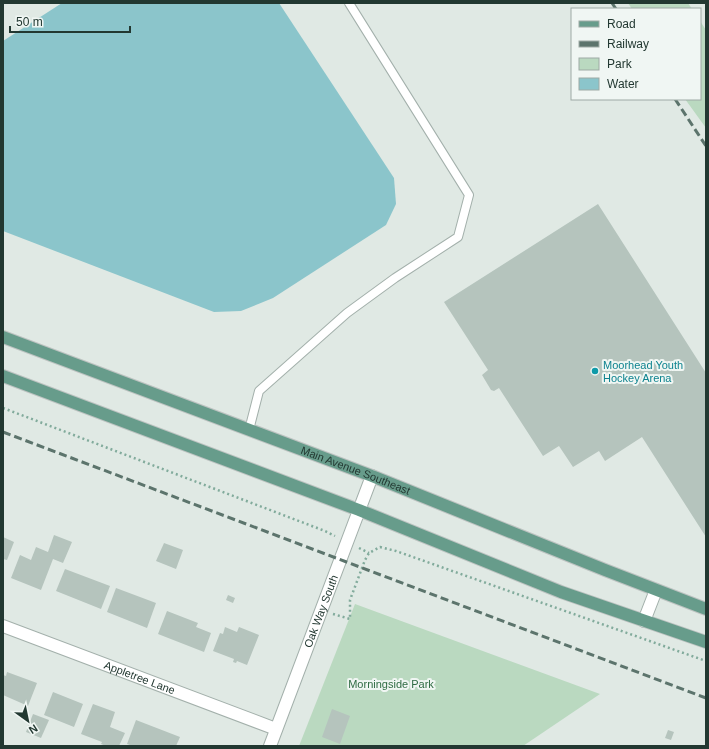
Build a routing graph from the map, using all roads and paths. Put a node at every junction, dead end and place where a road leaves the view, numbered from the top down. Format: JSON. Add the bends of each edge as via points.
{"nodes":[{"id":1,"x":349,"y":3,"type":"edge"},
{"id":2,"x":3,"y":337,"type":"edge"},
{"id":3,"x":3,"y":376,"type":"edge"},
{"id":4,"x":3,"y":408,"type":"edge"},
{"id":5,"x":249,"y":430,"type":"junction"},
{"id":6,"x":372,"y":476,"type":"junction"},
{"id":7,"x":359,"y":510,"type":"junction"},
{"id":8,"x":325,"y":530,"type":"dead end"},
{"id":9,"x":656,"y":590,"type":"junction"},
{"id":10,"x":706,"y":609,"type":"edge"},
{"id":11,"x":350,"y":619,"type":"dead end"},
{"id":12,"x":644,"y":621,"type":"junction"},
{"id":13,"x":3,"y":626,"type":"edge"},
{"id":14,"x":706,"y":642,"type":"edge"},
{"id":15,"x":706,"y":661,"type":"edge"},
{"id":16,"x":276,"y":729,"type":"junction"},
{"id":17,"x":270,"y":746,"type":"edge"}],
"edges":[{"from":1,"to":5,"type":"lane","via":[[469,195],[458,237],[347,313],[259,391]]},
{"from":2,"to":5,"type":"main road","name":"Main Avenue Southeast"},
{"from":3,"to":7,"type":"main road"},
{"from":4,"to":8,"type":"path"},
{"from":5,"to":6,"type":"main road","name":"Main Avenue Southeast"},
{"from":6,"to":7,"type":"street","name":"Oak Way South"},
{"from":6,"to":9,"type":"main road","name":"Main Avenue Southeast"},
{"from":7,"to":12,"type":"main road","via":[[561,592]]},
{"from":7,"to":16,"type":"street","name":"Oak Way South"},
{"from":9,"to":10,"type":"main road","name":"Main Avenue Southeast"},
{"from":9,"to":12,"type":"street"},
{"from":11,"to":15,"type":"path","via":[[350,600],[365,560],[369,553],[380,547]]},
{"from":12,"to":14,"type":"main road"},
{"from":13,"to":16,"type":"street","name":"Appletree Lane"},
{"from":16,"to":17,"type":"street","name":"Oak Way South"}]}
